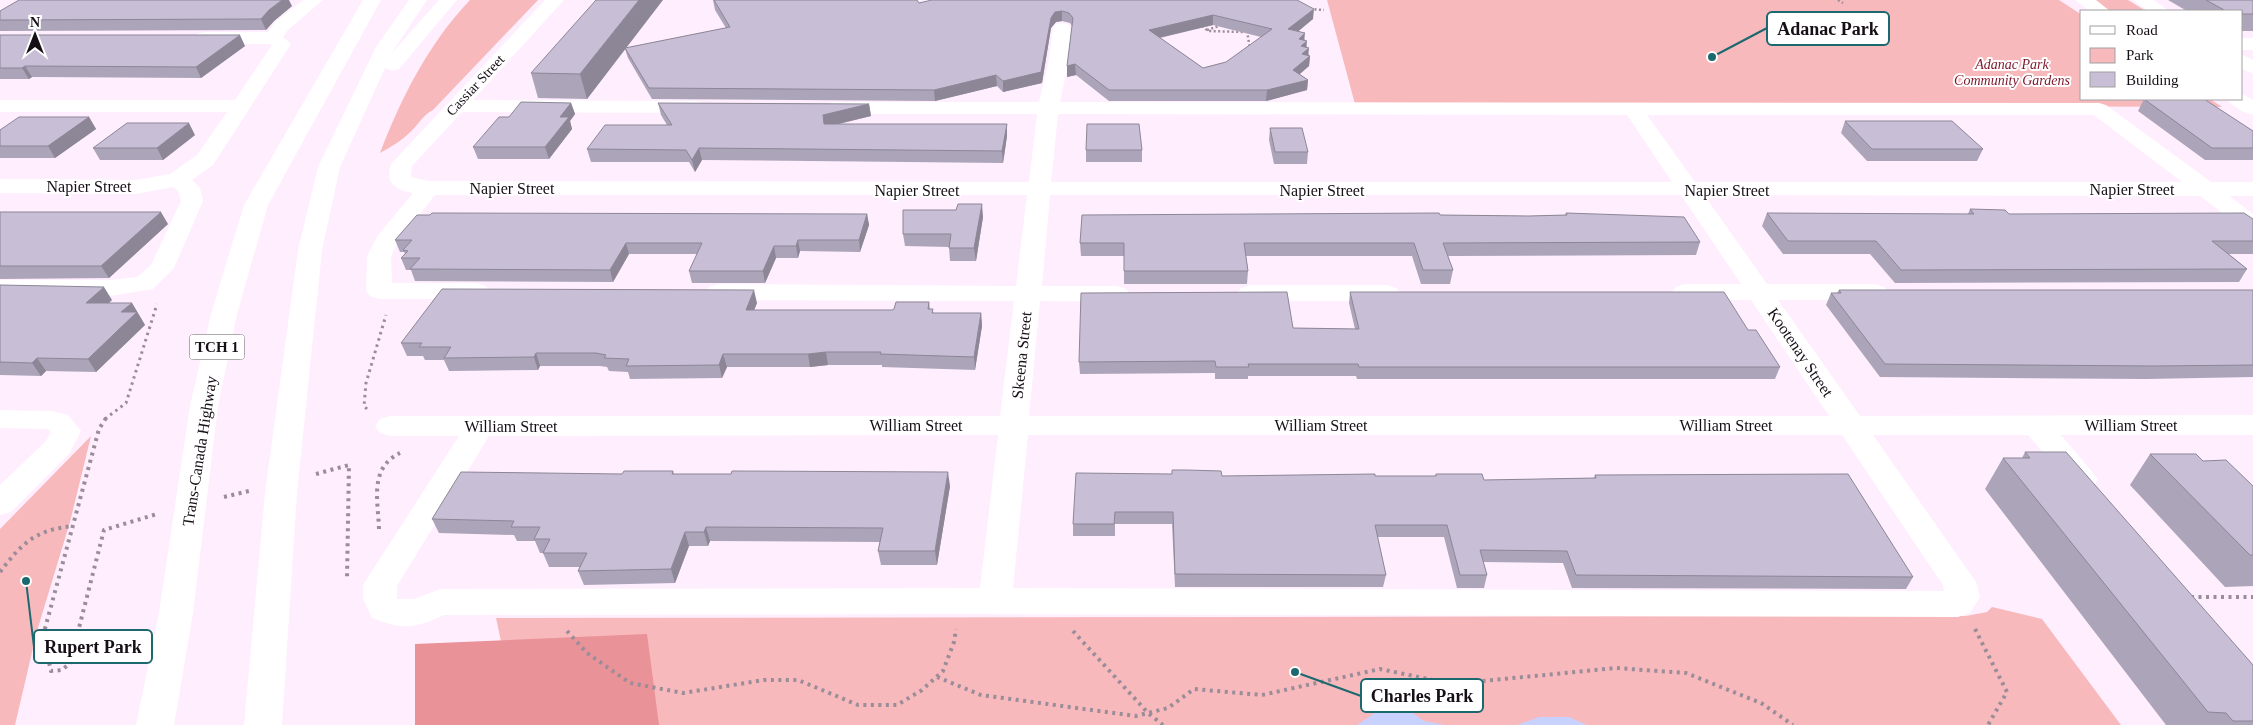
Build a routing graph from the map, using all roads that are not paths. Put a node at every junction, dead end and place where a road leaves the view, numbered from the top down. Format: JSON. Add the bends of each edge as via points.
{"nodes":[{"id":1,"x":314,"y":0,"type":"edge"},
{"id":2,"x":372,"y":0,"type":"edge"},
{"id":3,"x":418,"y":0,"type":"edge"},
{"id":4,"x":448,"y":0,"type":"edge"},
{"id":5,"x":555,"y":0,"type":"edge"},
{"id":6,"x":2084,"y":0,"type":"edge"},
{"id":7,"x":2142,"y":0,"type":"edge"},
{"id":8,"x":2099,"y":10,"type":"edge"},
{"id":9,"x":2158,"y":10,"type":"edge"},
{"id":10,"x":1062,"y":28,"type":"dead end"},
{"id":11,"x":185,"y":38,"type":"edge"},
{"id":12,"x":273,"y":38,"type":"junction"},
{"id":13,"x":2239,"y":100,"type":"edge"},
{"id":14,"x":0,"y":106,"type":"edge"},
{"id":15,"x":242,"y":106,"type":"junction"},
{"id":16,"x":358,"y":106,"type":"junction"},
{"id":17,"x":455,"y":106,"type":"junction"},
{"id":18,"x":714,"y":107,"type":"edge"},
{"id":19,"x":812,"y":108,"type":"edge"},
{"id":20,"x":1048,"y":109,"type":"junction"},
{"id":21,"x":1633,"y":109,"type":"junction"},
{"id":22,"x":2253,"y":109,"type":"edge"},
{"id":23,"x":399,"y":174,"type":"joint"},
{"id":24,"x":178,"y":180,"type":"junction"},
{"id":25,"x":0,"y":186,"type":"edge"},
{"id":26,"x":429,"y":188,"type":"junction"},
{"id":27,"x":2206,"y":189,"type":"junction"},
{"id":28,"x":2253,"y":189,"type":"edge"},
{"id":29,"x":1039,"y":190,"type":"junction"},
{"id":30,"x":1690,"y":190,"type":"junction"},
{"id":31,"x":2253,"y":225,"type":"edge"},
{"id":32,"x":0,"y":288,"type":"edge"},
{"id":33,"x":502,"y":291,"type":"edge"},
{"id":34,"x":690,"y":292,"type":"edge"},
{"id":35,"x":1661,"y":292,"type":"edge"},
{"id":36,"x":1760,"y":292,"type":"junction"},
{"id":37,"x":1898,"y":292,"type":"edge"},
{"id":38,"x":1225,"y":293,"type":"edge"},
{"id":39,"x":1414,"y":293,"type":"edge"},
{"id":40,"x":1027,"y":294,"type":"junction"},
{"id":41,"x":1136,"y":294,"type":"edge"},
{"id":42,"x":0,"y":419,"type":"edge"},
{"id":43,"x":1014,"y":424,"type":"junction"},
{"id":44,"x":2253,"y":425,"type":"edge"},
{"id":45,"x":390,"y":426,"type":"dead end"},
{"id":46,"x":480,"y":426,"type":"junction"},
{"id":47,"x":1852,"y":426,"type":"junction"},
{"id":48,"x":2037,"y":426,"type":"junction"},
{"id":49,"x":2102,"y":501,"type":"edge"},
{"id":50,"x":0,"y":504,"type":"edge"},
{"id":51,"x":995,"y":602,"type":"junction"},
{"id":52,"x":155,"y":725,"type":"edge"},
{"id":53,"x":263,"y":725,"type":"edge"}],
"edges":[{"from":1,"to":12,"type":"main road","via":[[281,26]]},
{"from":2,"to":52,"type":"main road","name":"Trans-Canada Highway","number":"TCH 1","via":[[256,205],[224,314],[204,406],[176,613]]},
{"from":3,"to":16,"type":"main road","via":[[385,47]]},
{"from":4,"to":16,"type":"main road"},
{"from":5,"to":17,"type":"main road","name":"Cassiar Street"},
{"from":6,"to":8,"type":"main road"},
{"from":7,"to":9,"type":"main road"},
{"from":10,"to":20,"type":"main road","name":"Skeena Street"},
{"from":11,"to":12,"type":"main road"},
{"from":12,"to":15,"type":"main road","via":[[282,44]]},
{"from":13,"to":22,"type":"main road"},
{"from":14,"to":15,"type":"main road"},
{"from":15,"to":24,"type":"main road","via":[[205,160]]},
{"from":16,"to":53,"type":"main road","via":[[329,167],[310,250],[281,493]]},
{"from":17,"to":18,"type":"main road"},
{"from":17,"to":23,"type":"main road","name":"Cassiar Street","via":[[402,164]]},
{"from":19,"to":20,"type":"main road"},
{"from":20,"to":21,"type":"main road"},
{"from":20,"to":29,"type":"main road","name":"Skeena Street"},
{"from":21,"to":27,"type":"main road","via":[[2099,109]]},
{"from":21,"to":30,"type":"main road","name":"Kootenay Street"},
{"from":23,"to":26,"type":"main road","name":"Napier Street","via":[[400,180],[407,185]]},
{"from":24,"to":25,"type":"main road","name":"Napier Street","via":[[136,186]]},
{"from":24,"to":32,"type":"main road","via":[[189,188],[192,200],[162,268],[144,284],[110,288]]},
{"from":26,"to":29,"type":"main road","name":"Napier Street"},
{"from":26,"to":33,"type":"main road","via":[[387,240],[379,256],[379,291]]},
{"from":27,"to":28,"type":"main road","name":"Napier Street"},
{"from":27,"to":30,"type":"main road","name":"Napier Street"},
{"from":27,"to":31,"type":"main road"},
{"from":29,"to":30,"type":"main road","name":"Napier Street"},
{"from":29,"to":40,"type":"main road","name":"Skeena Street"},
{"from":30,"to":36,"type":"main road","name":"Kootenay Street"},
{"from":34,"to":40,"type":"main road"},
{"from":35,"to":36,"type":"main road"},
{"from":36,"to":37,"type":"main road"},
{"from":36,"to":47,"type":"main road","name":"Kootenay Street"},
{"from":38,"to":39,"type":"main road"},
{"from":40,"to":41,"type":"main road"},
{"from":40,"to":43,"type":"main road","name":"Skeena Street"},
{"from":42,"to":50,"type":"main road","via":[[44,419],[58,422],[65,428],[65,437],[58,447]]},
{"from":43,"to":46,"type":"main road","name":"William Street"},
{"from":43,"to":47,"type":"main road","name":"William Street"},
{"from":43,"to":51,"type":"main road","name":"Skeena Street"},
{"from":44,"to":48,"type":"main road","name":"William Street"},
{"from":45,"to":46,"type":"main road","name":"William Street"},
{"from":46,"to":51,"type":"main road","via":[[380,585],[384,608],[398,614],[418,612],[440,602]]},
{"from":47,"to":48,"type":"main road","name":"William Street"},
{"from":47,"to":51,"type":"main road","name":"Kootenay Street","via":[[1959,582],[1961,601]]},
{"from":48,"to":49,"type":"main road"}]}
